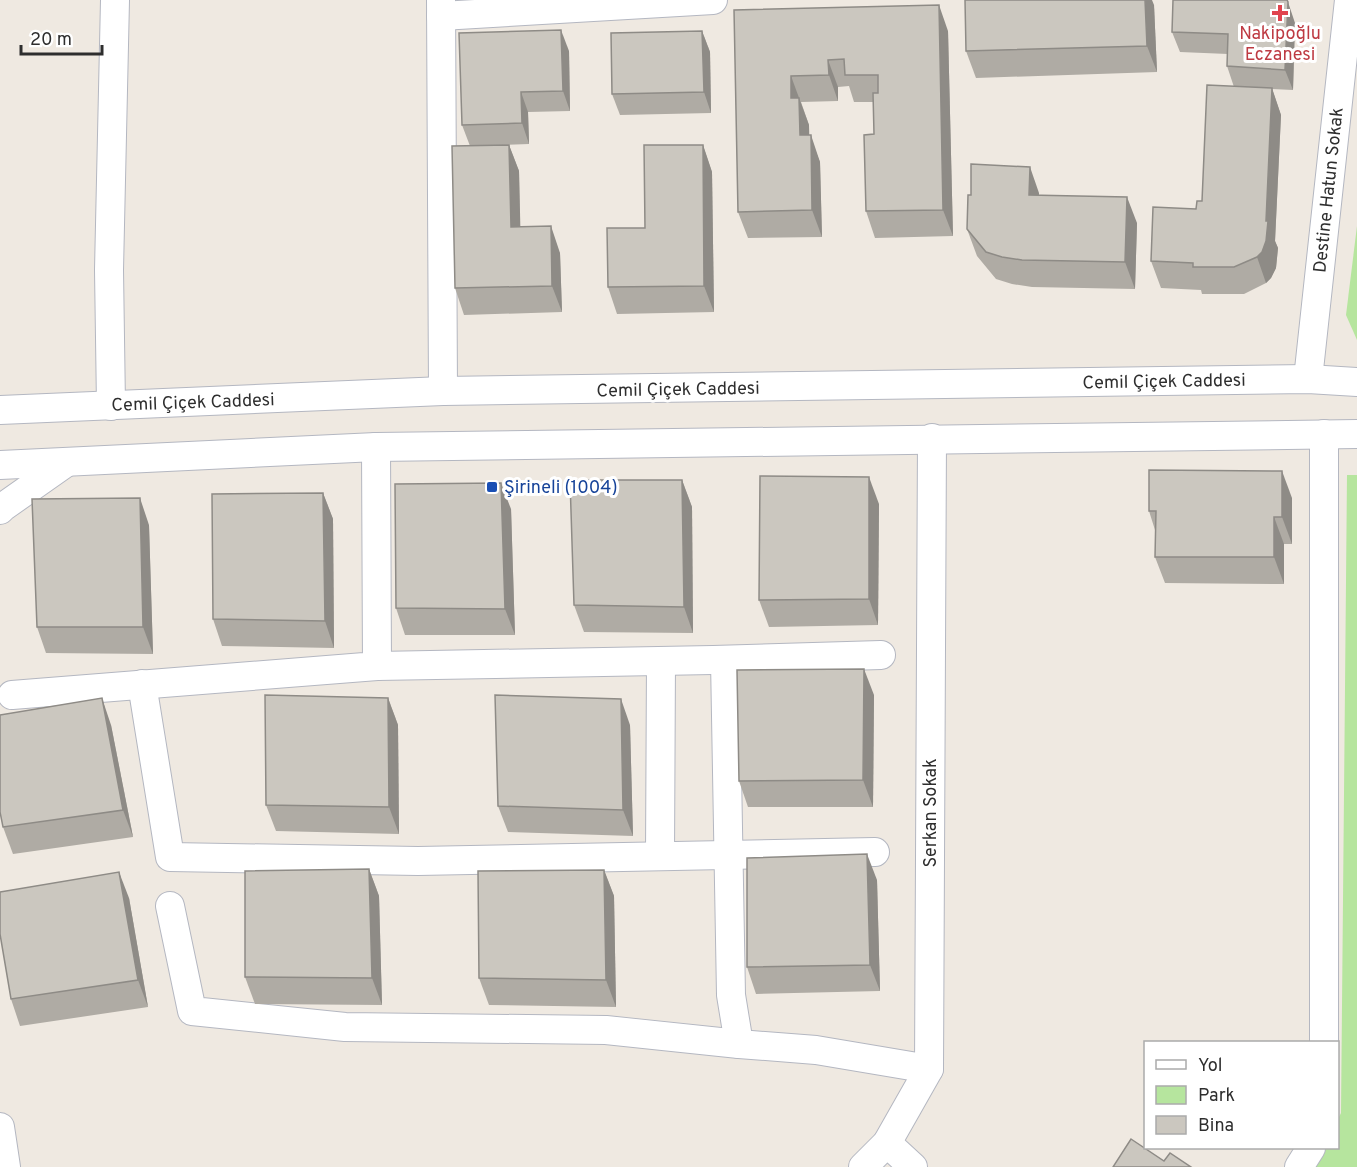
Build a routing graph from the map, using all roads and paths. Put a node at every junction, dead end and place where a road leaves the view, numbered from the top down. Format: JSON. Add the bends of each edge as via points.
{"nodes":[{"id":1,"x":115,"y":0,"type":"edge"},
{"id":2,"x":713,"y":0,"type":"edge"},
{"id":3,"x":1349,"y":0,"type":"edge"},
{"id":4,"x":441,"y":8,"type":"edge"},
{"id":5,"x":1308,"y":379,"type":"junction"},
{"id":6,"x":1357,"y":382,"type":"edge"},
{"id":7,"x":443,"y":391,"type":"junction"},
{"id":8,"x":111,"y":406,"type":"junction"},
{"id":9,"x":0,"y":410,"type":"edge"},
{"id":10,"x":1324,"y":434,"type":"junction"},
{"id":11,"x":1357,"y":434,"type":"edge"},
{"id":12,"x":932,"y":438,"type":"junction"},
{"id":13,"x":376,"y":447,"type":"junction"},
{"id":14,"x":67,"y":462,"type":"junction"},
{"id":15,"x":0,"y":465,"type":"edge"},
{"id":16,"x":0,"y":510,"type":"edge"},
{"id":17,"x":881,"y":655,"type":"dead end"},
{"id":18,"x":725,"y":660,"type":"junction"},
{"id":19,"x":661,"y":661,"type":"junction"},
{"id":20,"x":378,"y":666,"type":"junction"},
{"id":21,"x":142,"y":684,"type":"junction"},
{"id":22,"x":12,"y":695,"type":"dead end"},
{"id":23,"x":875,"y":852,"type":"dead end"},
{"id":24,"x":660,"y":855,"type":"junction"},
{"id":25,"x":729,"y":855,"type":"junction"},
{"id":26,"x":170,"y":906,"type":"dead end"},
{"id":27,"x":1324,"y":1041,"type":"edge"},
{"id":28,"x":739,"y":1044,"type":"junction"},
{"id":29,"x":929,"y":1069,"type":"junction"},
{"id":30,"x":0,"y":1127,"type":"edge"},
{"id":31,"x":887,"y":1143,"type":"junction"},
{"id":32,"x":1310,"y":1149,"type":"edge"},
{"id":33,"x":6,"y":1167,"type":"edge"},
{"id":34,"x":863,"y":1167,"type":"edge"},
{"id":35,"x":913,"y":1167,"type":"edge"},
{"id":36,"x":1299,"y":1167,"type":"edge"}],
"edges":[{"from":1,"to":8,"type":"street","via":[[109,270]]},
{"from":2,"to":4,"type":"street"},
{"from":3,"to":5,"type":"street","name":"Destine Hatun Sokak"},
{"from":4,"to":7,"type":"street"},
{"from":5,"to":6,"type":"street","name":"Cemil Çiçek Caddesi"},
{"from":5,"to":7,"type":"street","name":"Cemil Çiçek Caddesi"},
{"from":7,"to":8,"type":"street","name":"Cemil Çiçek Caddesi"},
{"from":8,"to":9,"type":"street","name":"Cemil Çiçek Caddesi"},
{"from":10,"to":11,"type":"street"},
{"from":10,"to":12,"type":"street"},
{"from":10,"to":27,"type":"street"},
{"from":12,"to":13,"type":"street"},
{"from":12,"to":29,"type":"street","name":"Serkan Sokak"},
{"from":13,"to":14,"type":"street"},
{"from":13,"to":20,"type":"street"},
{"from":14,"to":15,"type":"street"},
{"from":14,"to":16,"type":"street"},
{"from":17,"to":18,"type":"street"},
{"from":18,"to":19,"type":"street"},
{"from":18,"to":25,"type":"street"},
{"from":19,"to":20,"type":"street"},
{"from":19,"to":24,"type":"street"},
{"from":20,"to":21,"type":"street"},
{"from":21,"to":22,"type":"street"},
{"from":21,"to":24,"type":"street","via":[[170,857],[418,861]]},
{"from":23,"to":25,"type":"street"},
{"from":24,"to":25,"type":"street"},
{"from":25,"to":28,"type":"street","via":[[731,995]]},
{"from":26,"to":28,"type":"street","via":[[192,1011],[345,1027],[606,1030]]},
{"from":28,"to":29,"type":"street","via":[[816,1050]]},
{"from":29,"to":31,"type":"street","name":"Serkan Sokak"},
{"from":30,"to":33,"type":"street"},
{"from":31,"to":34,"type":"street","name":"Serkan Sokak"},
{"from":31,"to":35,"type":"street"},
{"from":32,"to":36,"type":"street"}]}
